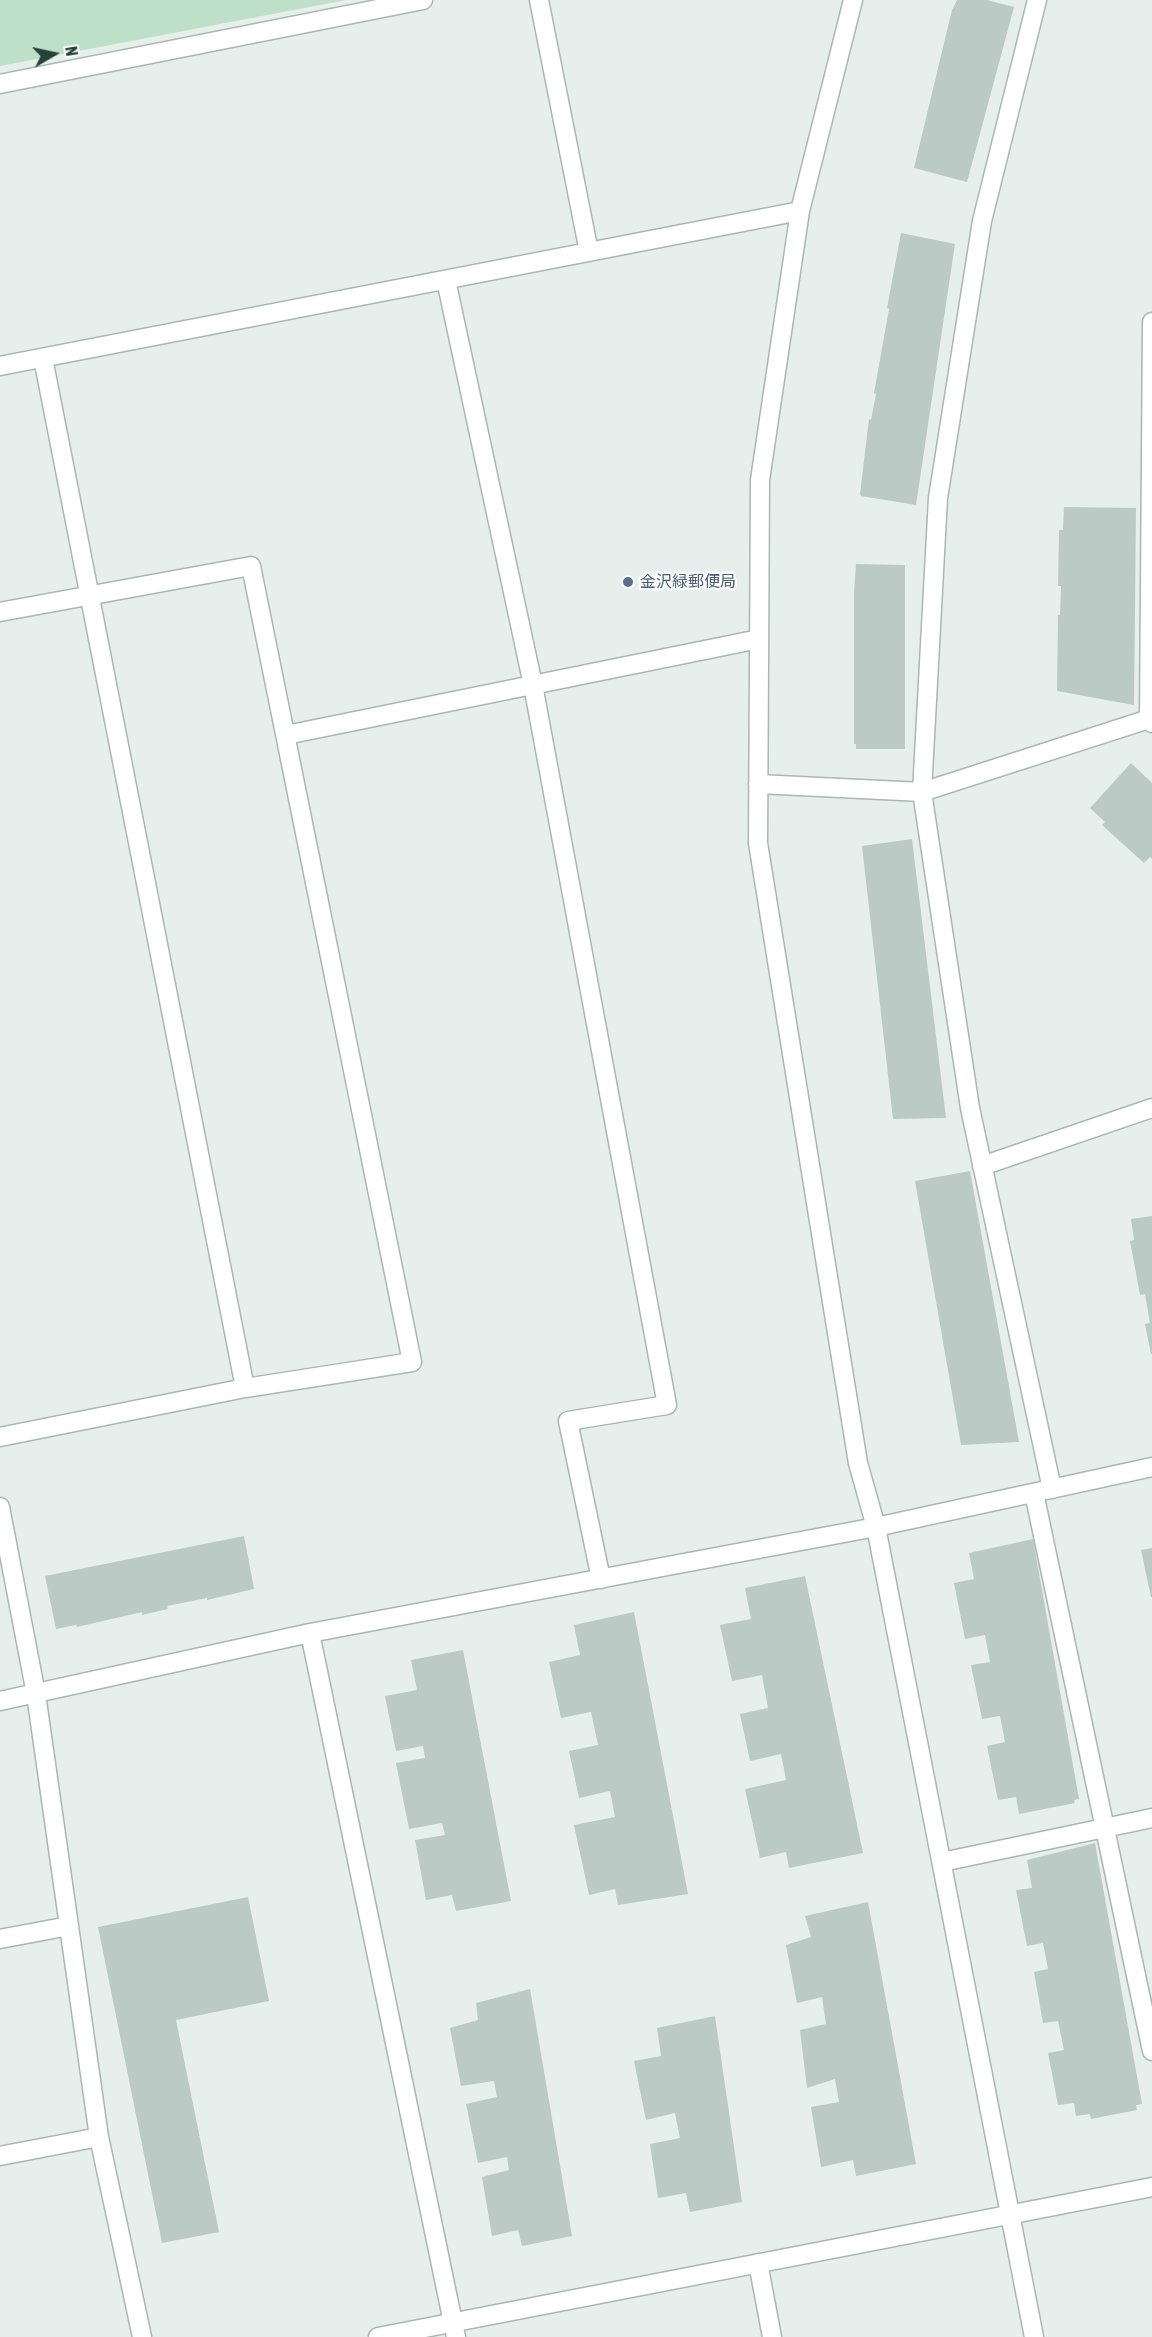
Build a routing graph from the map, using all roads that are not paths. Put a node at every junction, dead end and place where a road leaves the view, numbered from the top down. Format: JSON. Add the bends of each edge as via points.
{"nodes":[{"id":1,"x":423,"y":0,"type":"edge"},
{"id":2,"x":539,"y":0,"type":"edge"},
{"id":3,"x":853,"y":0,"type":"edge"},
{"id":4,"x":1037,"y":0,"type":"edge"},
{"id":5,"x":0,"y":84,"type":"edge"},
{"id":6,"x":800,"y":211,"type":"junction"},
{"id":7,"x":589,"y":252,"type":"junction"},
{"id":8,"x":446,"y":280,"type":"junction"},
{"id":9,"x":1152,"y":322,"type":"edge"},
{"id":10,"x":43,"y":358,"type":"junction"},
{"id":11,"x":0,"y":366,"type":"edge"},
{"id":12,"x":90,"y":597,"type":"junction"},
{"id":13,"x":0,"y":612,"type":"edge"},
{"id":14,"x":759,"y":639,"type":"junction"},
{"id":15,"x":533,"y":685,"type":"junction"},
{"id":16,"x":1151,"y":720,"type":"edge"},
{"id":17,"x":286,"y":735,"type":"junction"},
{"id":18,"x":758,"y":784,"type":"junction"},
{"id":19,"x":922,"y":792,"type":"junction"},
{"id":20,"x":1152,"y":1108,"type":"edge"},
{"id":21,"x":982,"y":1166,"type":"junction"},
{"id":22,"x":245,"y":1388,"type":"junction"},
{"id":23,"x":0,"y":1437,"type":"edge"},
{"id":24,"x":1152,"y":1467,"type":"edge"},
{"id":25,"x":1043,"y":1491,"type":"junction"},
{"id":26,"x":0,"y":1507,"type":"edge"},
{"id":27,"x":876,"y":1527,"type":"junction"},
{"id":28,"x":601,"y":1579,"type":"junction"},
{"id":29,"x":310,"y":1633,"type":"junction"},
{"id":30,"x":36,"y":1694,"type":"junction"},
{"id":31,"x":0,"y":1701,"type":"edge"},
{"id":32,"x":1152,"y":1818,"type":"edge"},
{"id":33,"x":1104,"y":1829,"type":"junction"},
{"id":34,"x":942,"y":1862,"type":"junction"},
{"id":35,"x":69,"y":1926,"type":"junction"},
{"id":36,"x":0,"y":1939,"type":"edge"},
{"id":37,"x":1152,"y":2050,"type":"edge"},
{"id":38,"x":99,"y":2137,"type":"junction"},
{"id":39,"x":0,"y":2156,"type":"edge"},
{"id":40,"x":1152,"y":2187,"type":"edge"},
{"id":41,"x":1011,"y":2213,"type":"junction"},
{"id":42,"x":758,"y":2263,"type":"junction"},
{"id":43,"x":455,"y":2330,"type":"edge"},
{"id":44,"x":142,"y":2337,"type":"edge"},
{"id":45,"x":378,"y":2337,"type":"edge"},
{"id":46,"x":772,"y":2337,"type":"edge"},
{"id":47,"x":1034,"y":2337,"type":"edge"}],
"edges":[{"from":1,"to":5,"type":"street"},
{"from":2,"to":7,"type":"street"},
{"from":3,"to":6,"type":"street"},
{"from":4,"to":19,"type":"street","via":[[982,222],[938,498]]},
{"from":6,"to":7,"type":"street"},
{"from":6,"to":14,"type":"street","via":[[760,480]]},
{"from":7,"to":8,"type":"street"},
{"from":8,"to":10,"type":"street"},
{"from":8,"to":15,"type":"street"},
{"from":9,"to":16,"type":"street"},
{"from":10,"to":11,"type":"street"},
{"from":10,"to":12,"type":"street"},
{"from":12,"to":13,"type":"street"},
{"from":12,"to":17,"type":"street","via":[[251,566]]},
{"from":12,"to":22,"type":"street"},
{"from":14,"to":15,"type":"street"},
{"from":14,"to":18,"type":"street"},
{"from":15,"to":17,"type":"street"},
{"from":15,"to":28,"type":"street","via":[[667,1405],[568,1421]]},
{"from":16,"to":19,"type":"street"},
{"from":17,"to":22,"type":"street","via":[[412,1362]]},
{"from":18,"to":19,"type":"street"},
{"from":18,"to":27,"type":"street","via":[[758,843],[858,1463]]},
{"from":19,"to":21,"type":"street"},
{"from":20,"to":21,"type":"street"},
{"from":21,"to":25,"type":"street"},
{"from":22,"to":23,"type":"street"},
{"from":24,"to":25,"type":"street"},
{"from":25,"to":27,"type":"street"},
{"from":25,"to":33,"type":"street"},
{"from":26,"to":30,"type":"street"},
{"from":27,"to":28,"type":"street"},
{"from":27,"to":34,"type":"street"},
{"from":28,"to":29,"type":"street"},
{"from":29,"to":30,"type":"street"},
{"from":29,"to":43,"type":"street"},
{"from":30,"to":31,"type":"street"},
{"from":30,"to":35,"type":"street"},
{"from":32,"to":33,"type":"street"},
{"from":33,"to":34,"type":"street"},
{"from":33,"to":37,"type":"street"},
{"from":34,"to":41,"type":"street"},
{"from":35,"to":36,"type":"street"},
{"from":35,"to":38,"type":"street"},
{"from":38,"to":39,"type":"street"},
{"from":38,"to":44,"type":"street"},
{"from":40,"to":41,"type":"street"},
{"from":41,"to":42,"type":"street"},
{"from":41,"to":47,"type":"street"},
{"from":42,"to":43,"type":"street"},
{"from":42,"to":46,"type":"street"},
{"from":43,"to":45,"type":"street"}]}
